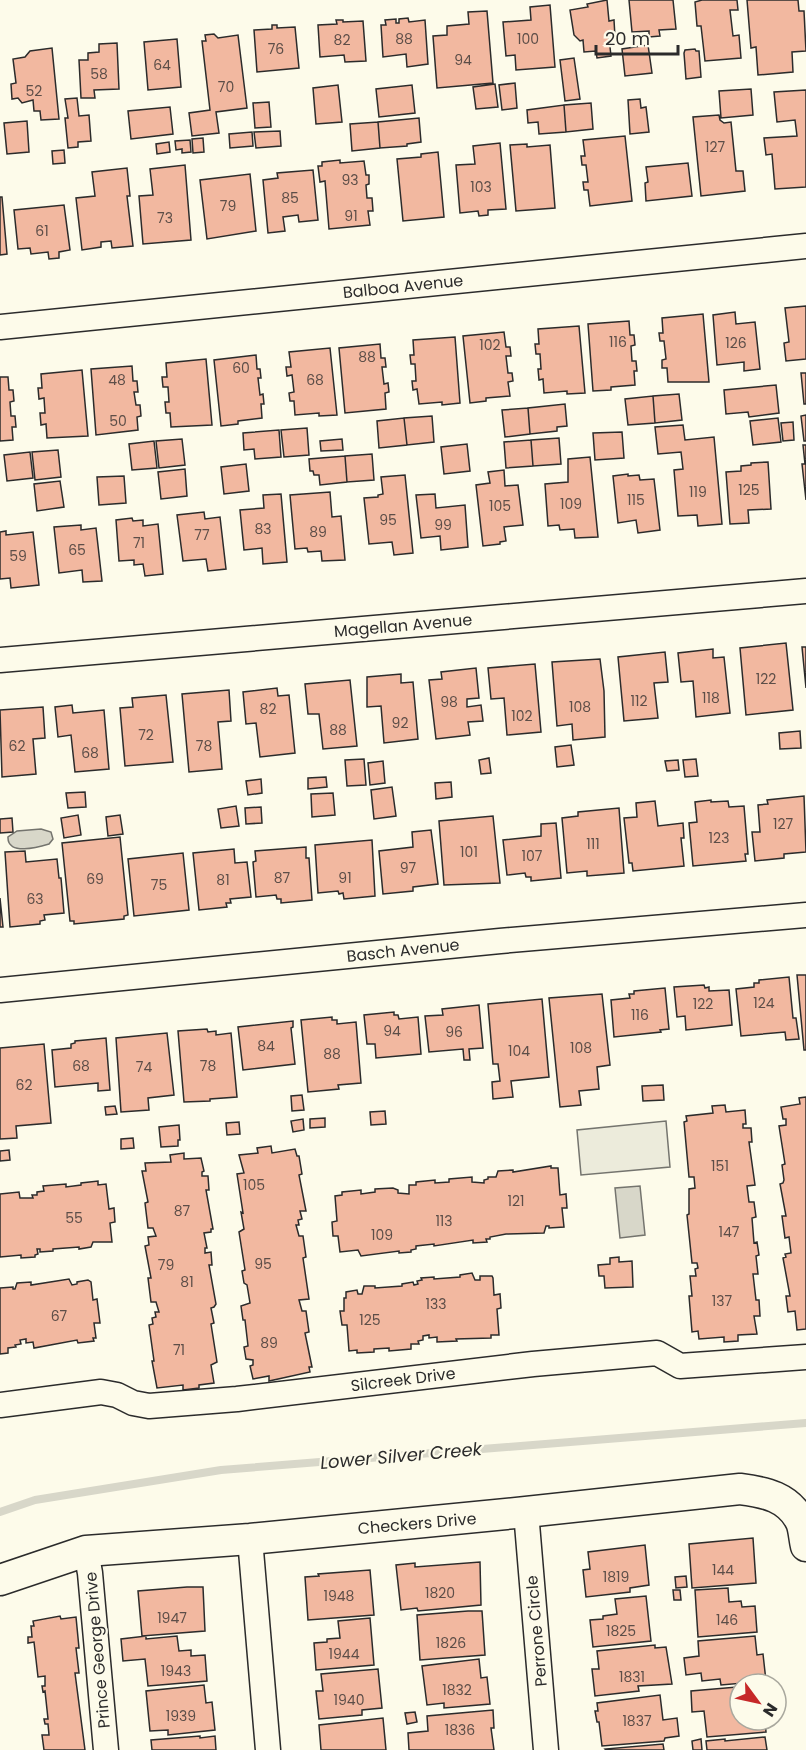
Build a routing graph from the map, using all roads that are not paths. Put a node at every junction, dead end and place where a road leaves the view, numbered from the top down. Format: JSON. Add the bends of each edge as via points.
{"nodes":[{"id":1,"x":806,"y":246,"type":"edge"},
{"id":2,"x":0,"y":327,"type":"edge"},
{"id":3,"x":806,"y":591,"type":"edge"},
{"id":4,"x":0,"y":660,"type":"edge"},
{"id":5,"x":806,"y":915,"type":"edge"},
{"id":6,"x":0,"y":990,"type":"edge"},
{"id":7,"x":806,"y":1357,"type":"edge"},
{"id":8,"x":0,"y":1405,"type":"edge"},
{"id":9,"x":526,"y":1512,"type":"junction"},
{"id":10,"x":250,"y":1539,"type":"junction"},
{"id":11,"x":806,"y":1546,"type":"edge"},
{"id":12,"x":86,"y":1551,"type":"junction"},
{"id":13,"x":0,"y":1580,"type":"edge"},
{"id":14,"x":106,"y":1750,"type":"edge"},
{"id":15,"x":268,"y":1750,"type":"edge"},
{"id":16,"x":546,"y":1750,"type":"edge"}],
"edges":[{"from":1,"to":2,"type":"street","name":"Balboa Avenue"},
{"from":3,"to":4,"type":"street","name":"Magellan Avenue"},
{"from":5,"to":6,"type":"street","name":"Basch Avenue"},
{"from":7,"to":8,"type":"street","name":"Silcreek Drive","via":[[680,1366],[657,1353],[226,1400],[149,1406],[100,1392]]},
{"from":9,"to":10,"type":"street","name":"Checkers Drive"},
{"from":9,"to":11,"type":"street","name":"Checkers Drive","via":[[740,1489],[767,1493],[787,1504],[801,1522]]},
{"from":9,"to":16,"type":"street","name":"Perrone Circle"},
{"from":10,"to":12,"type":"street","name":"Checkers Drive"},
{"from":10,"to":15,"type":"street"},
{"from":12,"to":13,"type":"street","name":"Checkers Drive"},
{"from":12,"to":14,"type":"street","name":"Prince George Drive"}]}
